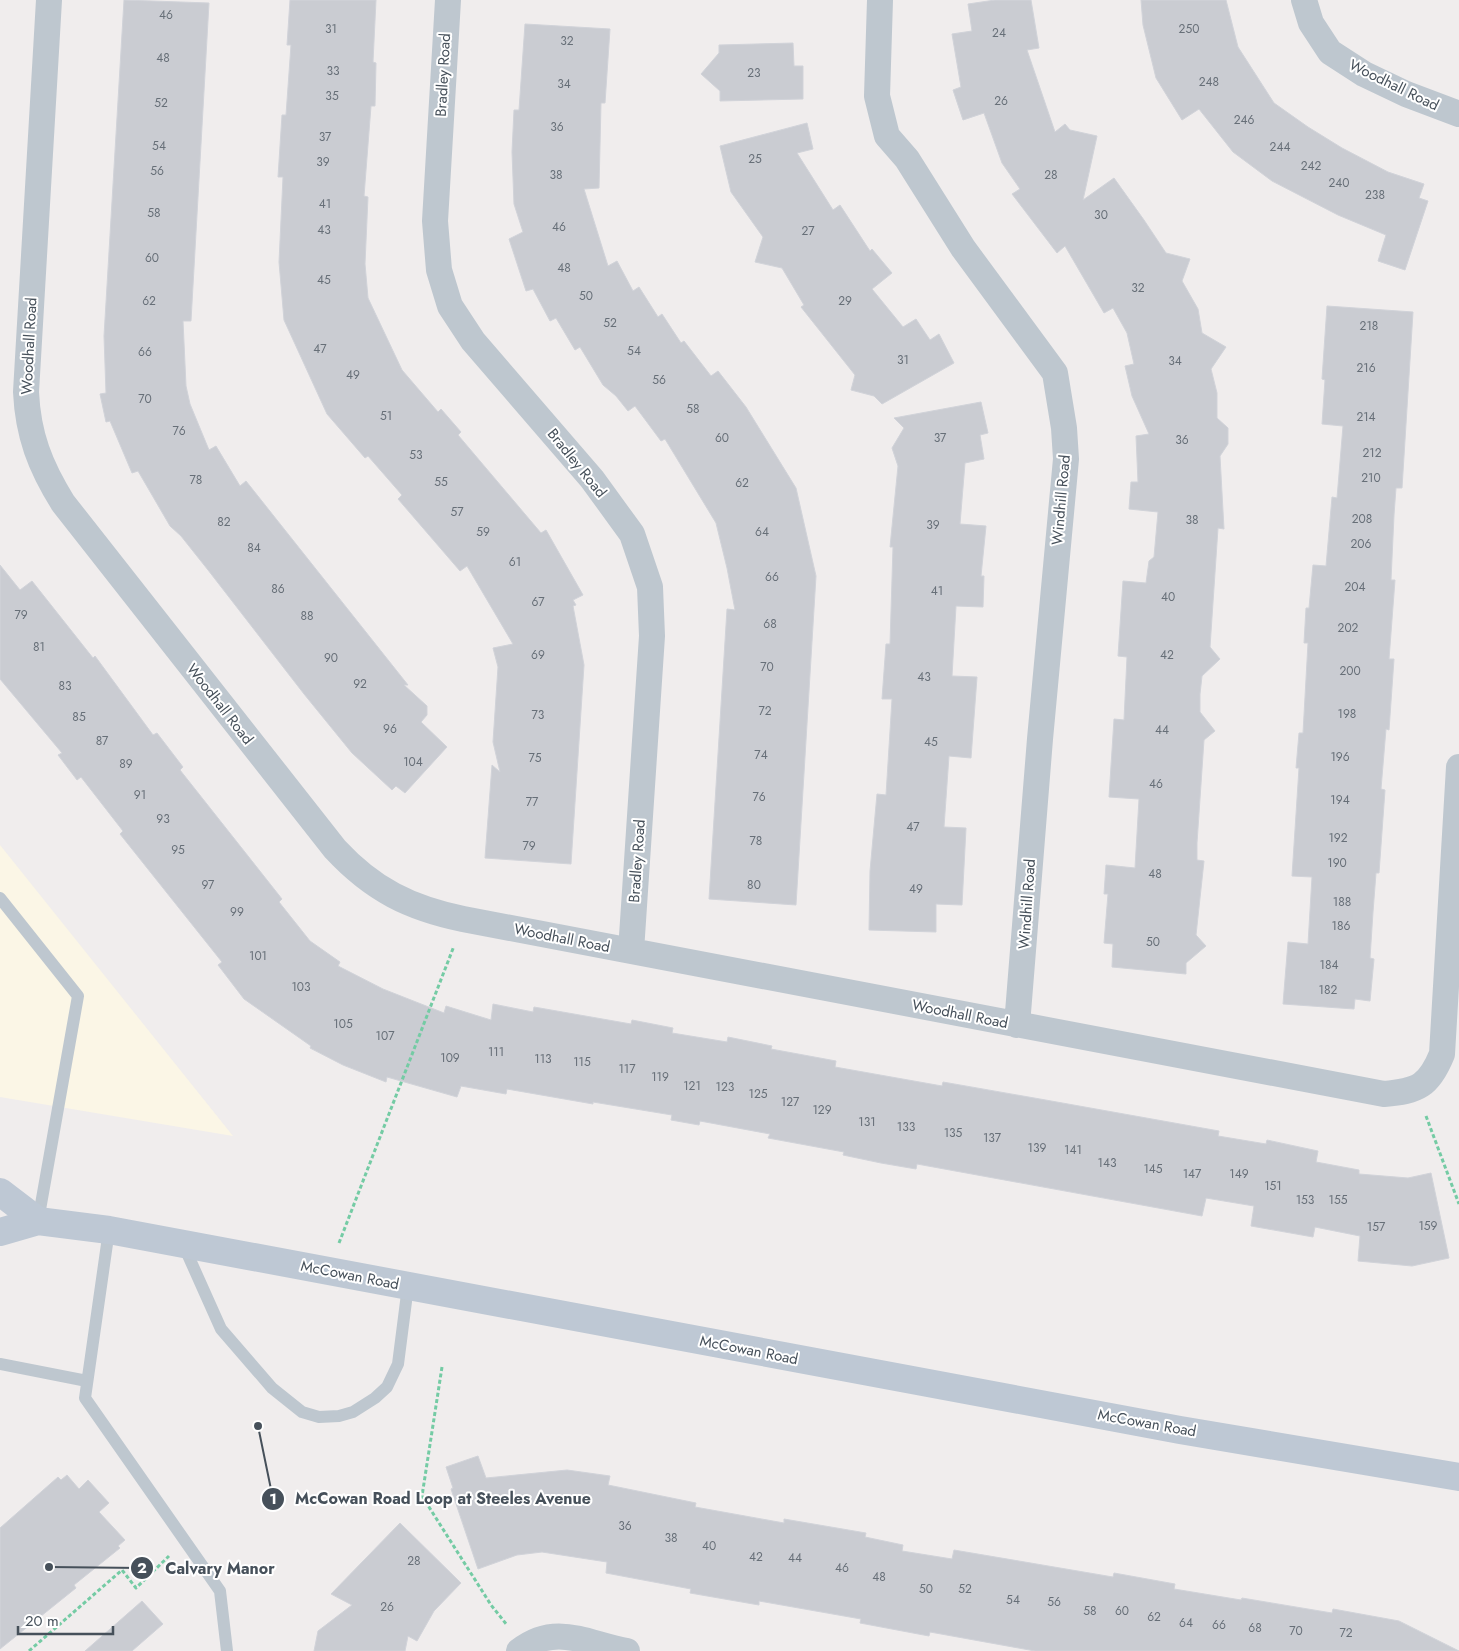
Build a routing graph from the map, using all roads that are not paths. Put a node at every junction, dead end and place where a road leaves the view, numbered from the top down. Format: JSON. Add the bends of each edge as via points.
{"nodes":[{"id":1,"x":49,"y":0,"type":"edge"},
{"id":2,"x":448,"y":0,"type":"edge"},
{"id":3,"x":880,"y":0,"type":"edge"},
{"id":4,"x":1304,"y":0,"type":"edge"},
{"id":5,"x":1459,"y":114,"type":"edge"},
{"id":6,"x":1459,"y":767,"type":"edge"},
{"id":7,"x":0,"y":898,"type":"edge"},
{"id":8,"x":630,"y":951,"type":"junction"},
{"id":9,"x":1017,"y":1025,"type":"junction"},
{"id":10,"x":0,"y":1192,"type":"edge"},
{"id":11,"x":38,"y":1221,"type":"junction"},
{"id":12,"x":109,"y":1230,"type":"junction"},
{"id":13,"x":0,"y":1232,"type":"edge"},
{"id":14,"x":183,"y":1244,"type":"junction"},
{"id":15,"x":408,"y":1286,"type":"junction"},
{"id":16,"x":0,"y":1364,"type":"edge"},
{"id":17,"x":88,"y":1381,"type":"junction"},
{"id":18,"x":1459,"y":1477,"type":"edge"},
{"id":19,"x":522,"y":1649,"type":"edge"},
{"id":20,"x":227,"y":1651,"type":"edge"},
{"id":21,"x":627,"y":1651,"type":"edge"}],
"edges":[{"from":1,"to":8,"type":"street","name":"Woodhall Road","via":[[26,392],[32,440],[63,503],[335,849],[364,878],[425,911]]},
{"from":2,"to":8,"type":"street","name":"Bradley Road","via":[[435,221],[439,270],[450,306],[473,341],[592,479],[632,534],[650,587],[652,636]]},
{"from":3,"to":9,"type":"street","name":"Windhill Road","via":[[877,96],[887,136],[907,160],[963,248],[1055,373],[1064,428],[1066,459]]},
{"from":4,"to":5,"type":"street","name":"Woodhall Road","via":[[1312,23],[1330,52],[1372,78]]},
{"from":6,"to":9,"type":"street","name":"Woodhall Road","via":[[1442,1054],[1434,1075],[1418,1088],[1384,1094]]},
{"from":7,"to":11,"type":"lane","via":[[78,996]]},
{"from":8,"to":9,"type":"street","name":"Woodhall Road"},
{"from":10,"to":11,"type":"main road"},
{"from":11,"to":12,"type":"main road","name":"McCowan Road"},
{"from":11,"to":13,"type":"main road","name":"McCowan Road"},
{"from":12,"to":14,"type":"main road","name":"McCowan Road"},
{"from":12,"to":17,"type":"lane"},
{"from":14,"to":15,"type":"main road","name":"McCowan Road"},
{"from":14,"to":15,"type":"lane","via":[[221,1329],[272,1388],[302,1412],[319,1416],[354,1412],[387,1386],[398,1364]]},
{"from":15,"to":18,"type":"main road","name":"McCowan Road","via":[[1180,1430]]},
{"from":16,"to":17,"type":"lane"},
{"from":17,"to":20,"type":"lane","via":[[85,1398],[220,1591]]},
{"from":19,"to":21,"type":"street","via":[[539,1638],[571,1636]]}]}
